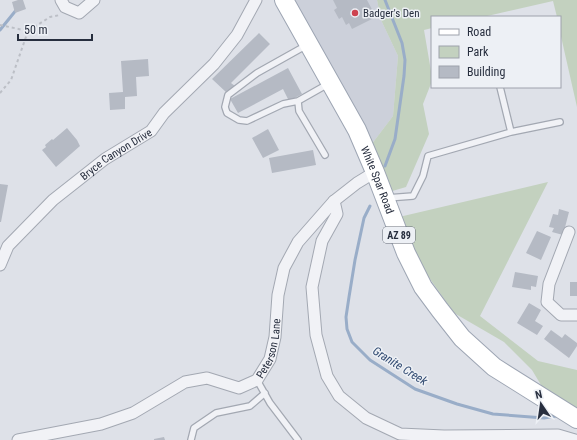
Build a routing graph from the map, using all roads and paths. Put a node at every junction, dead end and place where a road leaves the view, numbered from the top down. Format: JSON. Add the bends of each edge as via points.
{"nodes":[{"id":1,"x":61,"y":0,"type":"edge"},
{"id":2,"x":94,"y":0,"type":"edge"},
{"id":3,"x":256,"y":0,"type":"edge"},
{"id":4,"x":284,"y":0,"type":"edge"},
{"id":5,"x":79,"y":13,"type":"junction"},
{"id":6,"x":0,"y":26,"type":"edge"},
{"id":7,"x":28,"y":31,"type":"junction"},
{"id":8,"x":309,"y":44,"type":"junction"},
{"id":9,"x":330,"y":83,"type":"junction"},
{"id":10,"x":500,"y":88,"type":"edge"},
{"id":11,"x":0,"y":93,"type":"edge"},
{"id":12,"x":298,"y":101,"type":"junction"},
{"id":13,"x":560,"y":122,"type":"dead end"},
{"id":14,"x":511,"y":132,"type":"junction"},
{"id":15,"x":324,"y":156,"type":"dead end"},
{"id":16,"x":375,"y":172,"type":"junction"},
{"id":17,"x":385,"y":198,"type":"junction"},
{"id":18,"x":334,"y":201,"type":"junction"},
{"id":19,"x":569,"y":232,"type":"dead end"},
{"id":20,"x":0,"y":265,"type":"edge"},
{"id":21,"x":577,"y":315,"type":"edge"},
{"id":22,"x":257,"y":380,"type":"junction"},
{"id":23,"x":265,"y":393,"type":"junction"},
{"id":24,"x":577,"y":419,"type":"edge"},
{"id":25,"x":18,"y":440,"type":"edge"},
{"id":26,"x":191,"y":440,"type":"edge"},
{"id":27,"x":298,"y":440,"type":"edge"},
{"id":28,"x":575,"y":440,"type":"edge"}],
"edges":[{"from":1,"to":5,"type":"street","via":[[66,7]]},
{"from":2,"to":5,"type":"street"},
{"from":3,"to":20,"type":"street","name":"Bryce Canyon Drive","via":[[237,35],[214,64],[164,113],[151,131],[105,158],[53,200],[8,246]]},
{"from":4,"to":8,"type":"main road","name":"White Spar Road","number":"AZ 89"},
{"from":5,"to":7,"type":"path","via":[[50,17]]},
{"from":6,"to":7,"type":"path"},
{"from":7,"to":11,"type":"path","via":[[11,80]]},
{"from":8,"to":9,"type":"main road","name":"White Spar Road","number":"AZ 89"},
{"from":8,"to":12,"type":"lane","via":[[257,73],[228,95],[226,107],[227,113],[239,120],[247,121],[283,104]]},
{"from":9,"to":12,"type":"lane"},
{"from":9,"to":16,"type":"main road","name":"White Spar Road","number":"AZ 89","via":[[357,130]]},
{"from":10,"to":14,"type":"lane"},
{"from":12,"to":15,"type":"lane","via":[[299,112]]},
{"from":13,"to":14,"type":"lane"},
{"from":14,"to":17,"type":"lane","via":[[428,156],[423,176],[413,196]]},
{"from":16,"to":17,"type":"main road","name":"White Spar Road","number":"AZ 89"},
{"from":16,"to":18,"type":"street","name":"Peterson Lane"},
{"from":17,"to":24,"type":"main road","name":"White Spar Road","number":"AZ 89","via":[[406,253],[423,287],[462,338],[494,367]]},
{"from":18,"to":22,"type":"street","name":"Peterson Lane","via":[[298,242],[284,268],[270,359]]},
{"from":18,"to":28,"type":"street","via":[[337,214],[322,242],[312,288],[316,335],[328,376],[339,396],[366,418],[400,434],[558,435]]},
{"from":19,"to":21,"type":"street","via":[[549,284],[548,302],[561,315]]},
{"from":22,"to":23,"type":"lane"},
{"from":22,"to":25,"type":"street","name":"Peterson Lane","via":[[239,388],[207,378],[185,382],[133,413],[100,424]]},
{"from":23,"to":26,"type":"lane","via":[[250,406],[216,413],[194,428]]},
{"from":23,"to":27,"type":"lane"}]}
